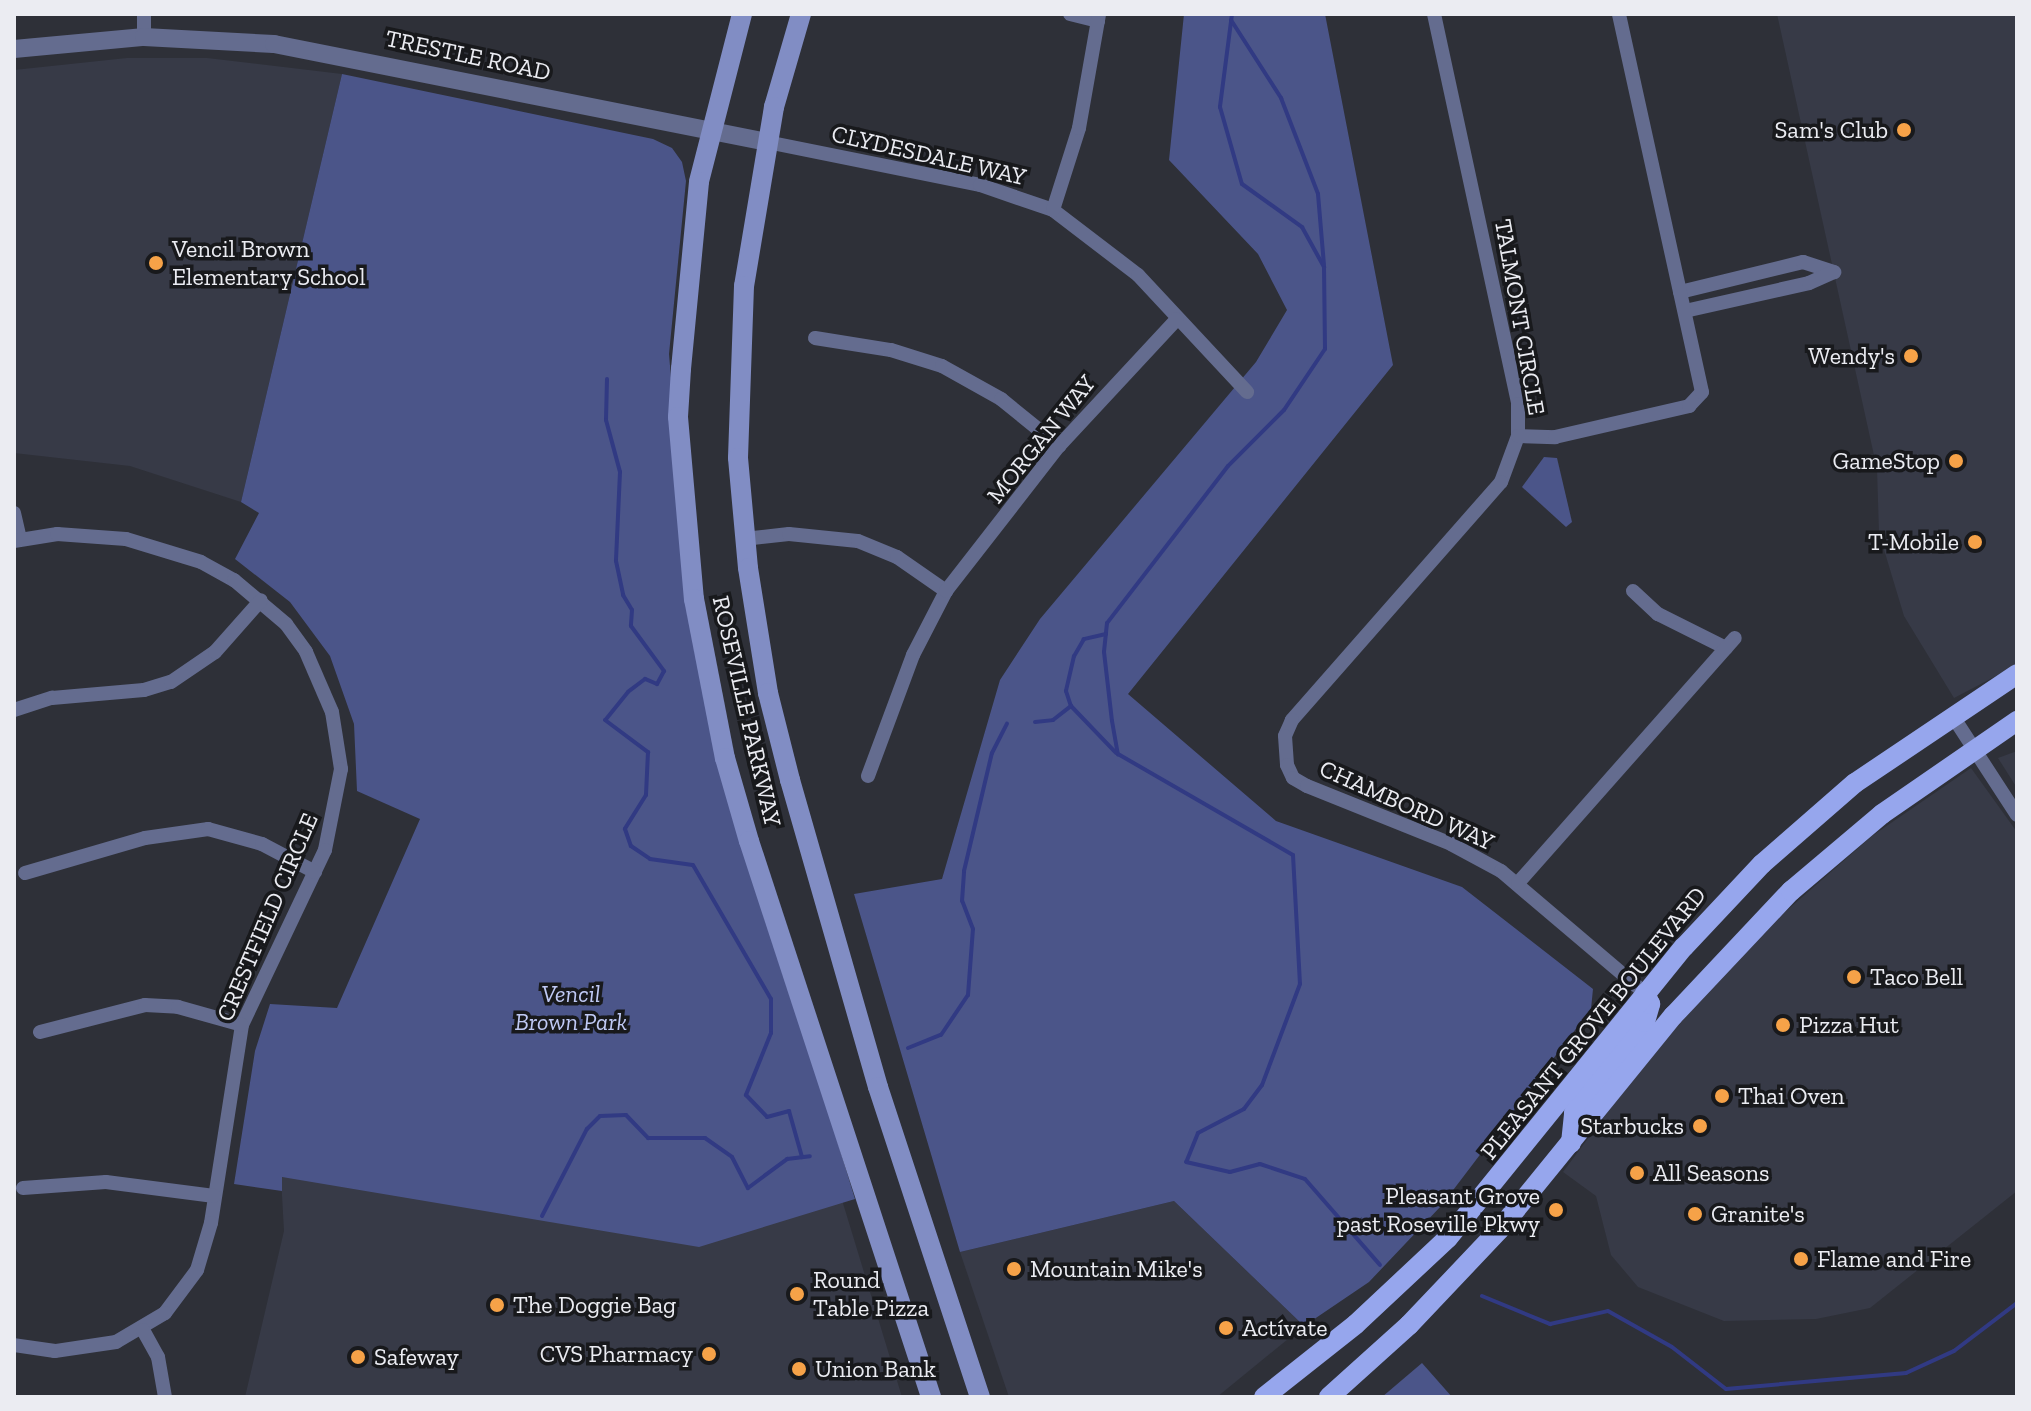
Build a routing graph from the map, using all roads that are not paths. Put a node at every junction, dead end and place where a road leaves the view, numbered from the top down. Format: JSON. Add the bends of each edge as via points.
{"nodes":[{"id":1,"x":144,"y":14,"type":"edge"},
{"id":2,"x":742,"y":14,"type":"edge"},
{"id":3,"x":801,"y":14,"type":"edge"},
{"id":4,"x":1070,"y":14,"type":"edge"},
{"id":5,"x":1434,"y":14,"type":"edge"},
{"id":6,"x":1619,"y":14,"type":"edge"},
{"id":7,"x":1098,"y":17,"type":"edge"},
{"id":8,"x":144,"y":37,"type":"junction"},
{"id":9,"x":14,"y":49,"type":"edge"},
{"id":10,"x":711,"y":130,"type":"junction"},
{"id":11,"x":767,"y":142,"type":"junction"},
{"id":12,"x":1053,"y":210,"type":"junction"},
{"id":13,"x":1680,"y":292,"type":"junction"},
{"id":14,"x":1685,"y":311,"type":"junction"},
{"id":15,"x":1177,"y":319,"type":"junction"},
{"id":16,"x":815,"y":338,"type":"dead end"},
{"id":17,"x":1247,"y":392,"type":"dead end"},
{"id":18,"x":1518,"y":436,"type":"junction"},
{"id":19,"x":1059,"y":446,"type":"junction"},
{"id":20,"x":14,"y":513,"type":"edge"},
{"id":21,"x":744,"y":539,"type":"junction"},
{"id":22,"x":17,"y":540,"type":"edge"},
{"id":23,"x":946,"y":591,"type":"junction"},
{"id":24,"x":1633,"y":591,"type":"dead end"},
{"id":25,"x":261,"y":600,"type":"junction"},
{"id":26,"x":2017,"y":674,"type":"edge"},
{"id":27,"x":14,"y":710,"type":"edge"},
{"id":28,"x":1952,"y":715,"type":"junction"},
{"id":29,"x":2017,"y":721,"type":"edge"},
{"id":30,"x":1974,"y":748,"type":"junction"},
{"id":31,"x":868,"y":776,"type":"dead end"},
{"id":32,"x":2017,"y":815,"type":"edge"},
{"id":33,"x":315,"y":872,"type":"junction"},
{"id":34,"x":25,"y":873,"type":"dead end"},
{"id":35,"x":1518,"y":883,"type":"junction"},
{"id":36,"x":1645,"y":993,"type":"junction"},
{"id":37,"x":242,"y":1025,"type":"junction"},
{"id":38,"x":40,"y":1032,"type":"dead end"},
{"id":39,"x":1571,"y":1143,"type":"junction"},
{"id":40,"x":23,"y":1188,"type":"dead end"},
{"id":41,"x":214,"y":1196,"type":"junction"},
{"id":42,"x":143,"y":1330,"type":"junction"},
{"id":43,"x":14,"y":1345,"type":"edge"},
{"id":44,"x":165,"y":1397,"type":"edge"},
{"id":45,"x":931,"y":1397,"type":"edge"},
{"id":46,"x":980,"y":1397,"type":"edge"},
{"id":47,"x":1264,"y":1397,"type":"edge"},
{"id":48,"x":1329,"y":1397,"type":"edge"}],
"edges":[{"from":1,"to":8,"type":"street"},
{"from":2,"to":10,"type":"main road","name":"ROSEVILLE PARKWAY"},
{"from":3,"to":11,"type":"main road","name":"ROSEVILLE PARKWAY"},
{"from":4,"to":7,"type":"street"},
{"from":5,"to":18,"type":"street","name":"TALMONT CIRCLE","via":[[1518,404]]},
{"from":6,"to":13,"type":"street","name":"TALMONT CIRCLE"},
{"from":7,"to":12,"type":"street","via":[[1079,128]]},
{"from":8,"to":9,"type":"street","name":"TRESTLE ROAD"},
{"from":8,"to":10,"type":"street","name":"TRESTLE ROAD","via":[[320,50]]},
{"from":10,"to":11,"type":"street","name":"TRESTLE ROAD"},
{"from":10,"to":45,"type":"main road","name":"ROSEVILLE PARKWAY","via":[[699,182],[678,417],[702,646],[749,841]]},
{"from":11,"to":12,"type":"street","name":"CLYDESDALE WAY","via":[[980,185]]},
{"from":11,"to":21,"type":"main road","name":"ROSEVILLE PARKWAY","via":[[741,326],[738,458]]},
{"from":12,"to":15,"type":"street","name":"CLYDESDALE WAY","via":[[1107,248]]},
{"from":13,"to":14,"type":"street","name":"TALMONT CIRCLE"},
{"from":13,"to":14,"type":"street","via":[[1803,262],[1834,272],[1809,283]]},
{"from":14,"to":18,"type":"street","name":"TALMONT CIRCLE","via":[[1702,379],[1697,400],[1555,437]]},
{"from":15,"to":17,"type":"street","name":"CLYDESDALE WAY"},
{"from":15,"to":19,"type":"street","name":"MORGAN WAY"},
{"from":16,"to":19,"type":"street","via":[[891,350],[942,366],[1001,399]]},
{"from":18,"to":35,"type":"street","name":"CHAMBORD WAY","via":[[1501,482],[1313,694],[1292,720],[1284,750],[1293,778],[1307,786],[1451,844]]},
{"from":19,"to":23,"type":"street","name":"MORGAN WAY"},
{"from":20,"to":22,"type":"street"},
{"from":21,"to":23,"type":"street","via":[[789,534],[858,541],[897,557]]},
{"from":21,"to":46,"type":"main road","name":"ROSEVILLE PARKWAY","via":[[768,693],[790,780],[878,1087]]},
{"from":22,"to":25,"type":"street","name":"CRESTFIELD CIRCLE","via":[[57,534],[126,539],[201,562]]},
{"from":23,"to":31,"type":"street","name":"MORGAN WAY","via":[[913,655]]},
{"from":24,"to":35,"type":"street","via":[[1658,614],[1730,643]]},
{"from":25,"to":27,"type":"street","via":[[215,652],[171,682],[144,690],[52,698]]},
{"from":25,"to":33,"type":"street","name":"CRESTFIELD CIRCLE","via":[[306,652],[335,726],[341,769],[338,804]]},
{"from":26,"to":28,"type":"main road","name":"PLEASANT GROVE BOULEVARD"},
{"from":28,"to":30,"type":"street"},
{"from":28,"to":36,"type":"main road","name":"PLEASANT GROVE BOULEVARD","via":[[1801,828]]},
{"from":29,"to":30,"type":"main road"},
{"from":30,"to":32,"type":"street"},
{"from":30,"to":39,"type":"main road","via":[[1882,814],[1791,891],[1673,1016]]},
{"from":33,"to":34,"type":"street","via":[[262,844],[208,829],[145,838]]},
{"from":33,"to":37,"type":"street","name":"CRESTFIELD CIRCLE"},
{"from":35,"to":36,"type":"street","name":"CHAMBORD WAY","via":[[1550,917]]},
{"from":36,"to":39,"type":"main road","via":[[1650,1004],[1645,1022],[1574,1113]]},
{"from":36,"to":47,"type":"main road","name":"PLEASANT GROVE BOULEVARD","via":[[1448,1238],[1365,1316]]},
{"from":37,"to":38,"type":"street","via":[[178,1007],[145,1005]]},
{"from":37,"to":41,"type":"street","name":"CRESTFIELD CIRCLE"},
{"from":39,"to":48,"type":"main road","via":[[1446,1288]]},
{"from":40,"to":41,"type":"street","via":[[106,1182]]},
{"from":41,"to":42,"type":"street","name":"CRESTFIELD CIRCLE","via":[[197,1270],[174,1304]]},
{"from":42,"to":43,"type":"street","name":"CRESTFIELD CIRCLE","via":[[88,1349]]},
{"from":42,"to":44,"type":"street","via":[[158,1357]]}]}
